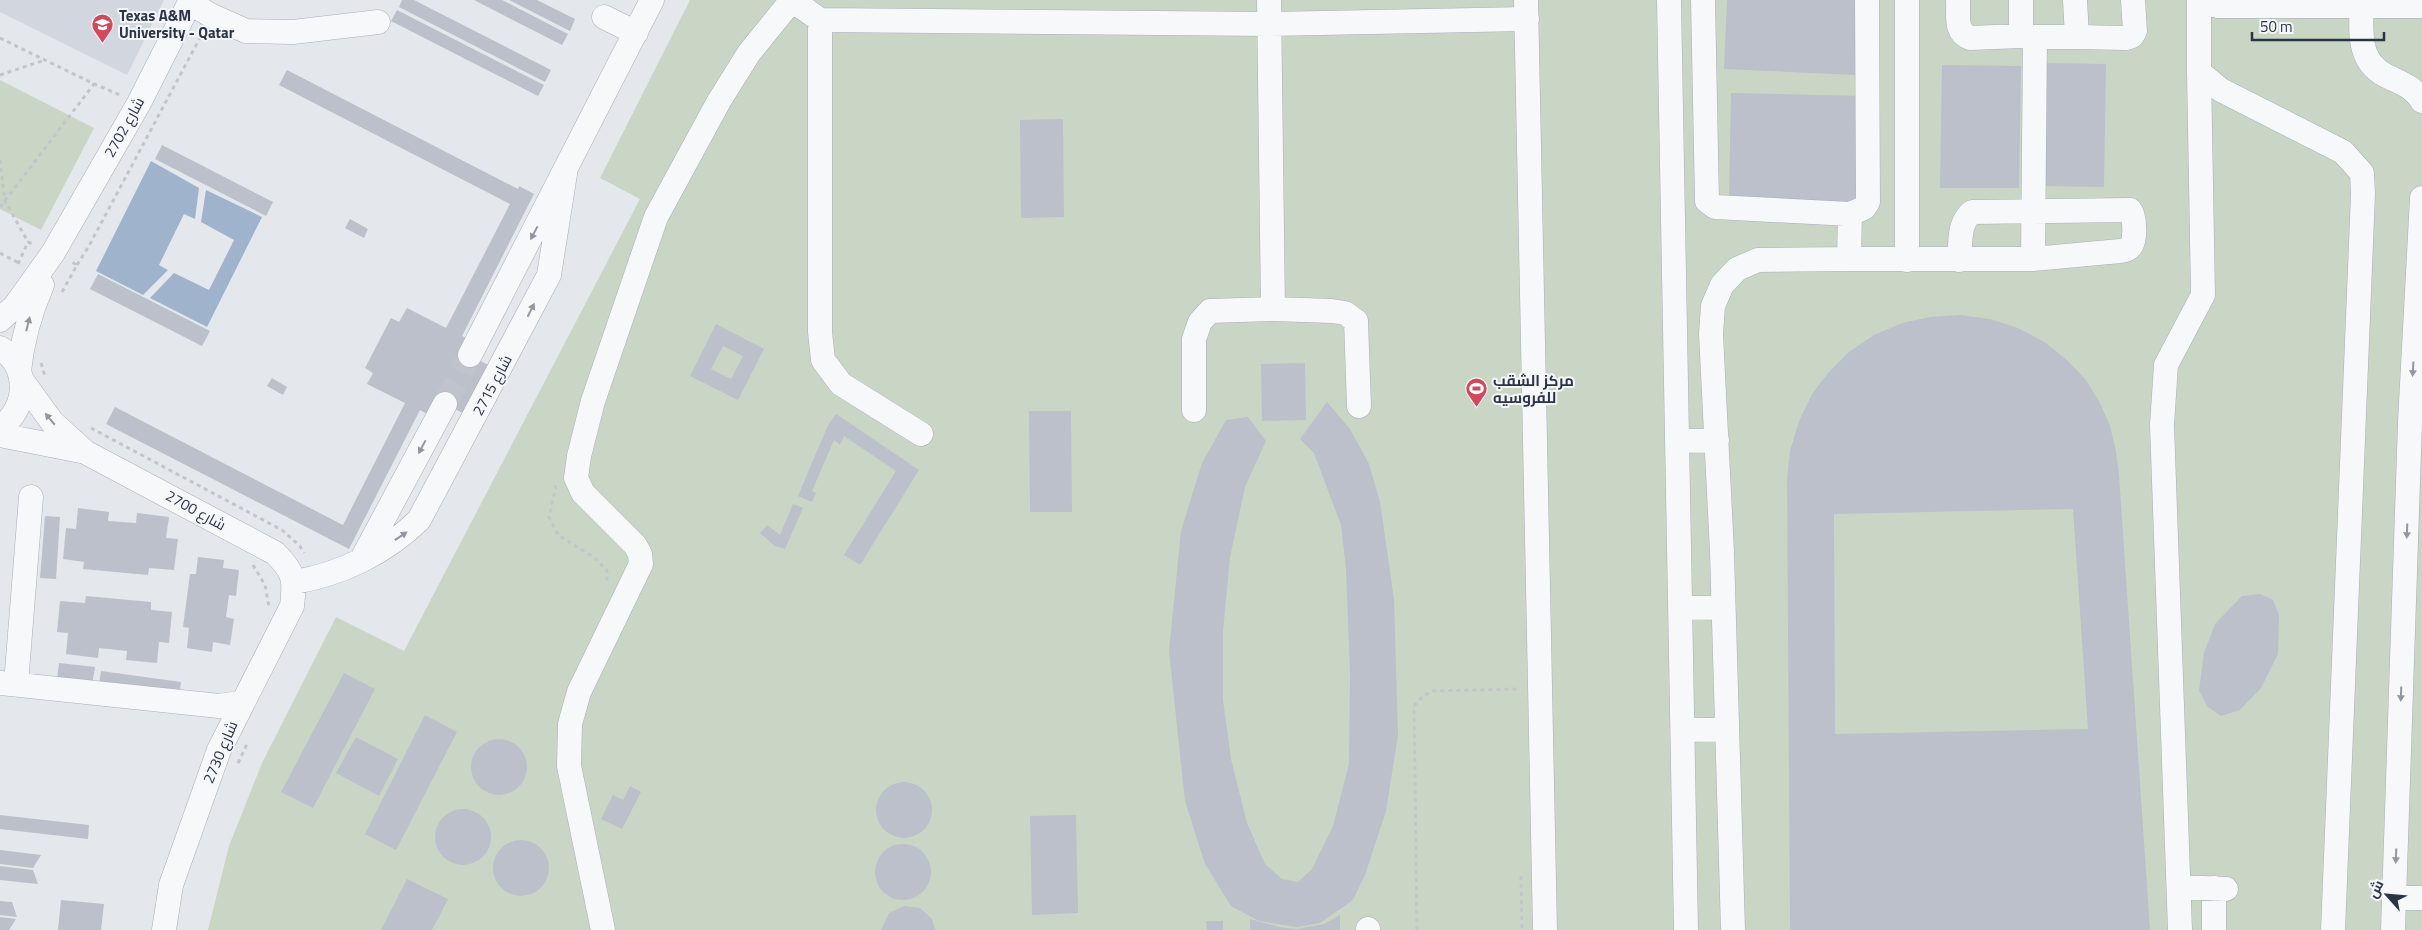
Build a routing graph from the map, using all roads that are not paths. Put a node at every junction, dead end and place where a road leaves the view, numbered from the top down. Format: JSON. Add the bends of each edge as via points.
{"nodes":[{"id":1,"x":652,"y":0,"type":"edge"},
{"id":2,"x":792,"y":0,"type":"edge"},
{"id":3,"x":1269,"y":0,"type":"edge"},
{"id":4,"x":1668,"y":0,"type":"edge"},
{"id":5,"x":1703,"y":0,"type":"edge"},
{"id":6,"x":1867,"y":0,"type":"edge"},
{"id":7,"x":1907,"y":0,"type":"edge"},
{"id":8,"x":1958,"y":0,"type":"edge"},
{"id":9,"x":2022,"y":0,"type":"edge"},
{"id":10,"x":2075,"y":0,"type":"edge"},
{"id":11,"x":2134,"y":0,"type":"edge"},
{"id":12,"x":2199,"y":0,"type":"edge"},
{"id":13,"x":191,"y":1,"type":"edge"},
{"id":14,"x":2362,"y":3,"type":"edge"},
{"id":15,"x":2422,"y":6,"type":"edge"},
{"id":16,"x":1526,"y":9,"type":"edge"},
{"id":17,"x":604,"y":17,"type":"dead end"},
{"id":18,"x":820,"y":20,"type":"junction"},
{"id":19,"x":378,"y":22,"type":"dead end"},
{"id":20,"x":1269,"y":24,"type":"junction"},
{"id":21,"x":636,"y":33,"type":"junction"},
{"id":22,"x":2028,"y":37,"type":"junction"},
{"id":23,"x":2077,"y":37,"type":"junction"},
{"id":24,"x":2199,"y":72,"type":"junction"},
{"id":25,"x":2391,"y":78,"type":"junction"},
{"id":26,"x":2422,"y":81,"type":"edge"},
{"id":27,"x":2422,"y":101,"type":"edge"},
{"id":28,"x":564,"y":174,"type":"junction"},
{"id":29,"x":2422,"y":198,"type":"edge"},
{"id":30,"x":2033,"y":210,"type":"junction"},
{"id":31,"x":1850,"y":214,"type":"junction"},
{"id":32,"x":53,"y":253,"type":"junction"},
{"id":33,"x":1849,"y":260,"type":"junction"},
{"id":34,"x":1907,"y":260,"type":"junction"},
{"id":35,"x":1959,"y":260,"type":"junction"},
{"id":36,"x":2033,"y":260,"type":"junction"},
{"id":37,"x":1273,"y":309,"type":"junction"},
{"id":38,"x":0,"y":320,"type":"edge"},
{"id":39,"x":0,"y":348,"type":"edge"},
{"id":40,"x":508,"y":353,"type":"junction"},
{"id":41,"x":20,"y":376,"type":"junction"},
{"id":42,"x":1359,"y":406,"type":"dead end"},
{"id":43,"x":1194,"y":410,"type":"dead end"},
{"id":44,"x":2416,"y":422,"type":"edge"},
{"id":45,"x":0,"y":428,"type":"edge"},
{"id":46,"x":466,"y":433,"type":"junction"},
{"id":47,"x":921,"y":434,"type":"dead end"},
{"id":48,"x":0,"y":435,"type":"edge"},
{"id":49,"x":1677,"y":440,"type":"junction"},
{"id":50,"x":1717,"y":440,"type":"junction"},
{"id":51,"x":85,"y":452,"type":"junction"},
{"id":52,"x":31,"y":498,"type":"dead end"},
{"id":53,"x":360,"y":563,"type":"junction"},
{"id":54,"x":305,"y":580,"type":"junction"},
{"id":55,"x":1680,"y":607,"type":"junction"},
{"id":56,"x":1723,"y":608,"type":"junction"},
{"id":57,"x":2412,"y":660,"type":"edge"},
{"id":58,"x":8,"y":684,"type":"edge"},
{"id":59,"x":240,"y":704,"type":"junction"},
{"id":60,"x":1727,"y":729,"type":"junction"},
{"id":61,"x":1683,"y":730,"type":"junction"},
{"id":62,"x":2179,"y":887,"type":"junction"},
{"id":63,"x":2394,"y":898,"type":"junction"},
{"id":64,"x":2422,"y":898,"type":"edge"},
{"id":65,"x":164,"y":930,"type":"edge"},
{"id":66,"x":603,"y":930,"type":"edge"},
{"id":67,"x":1545,"y":930,"type":"edge"},
{"id":68,"x":1686,"y":930,"type":"edge"},
{"id":69,"x":1733,"y":930,"type":"edge"},
{"id":70,"x":2180,"y":930,"type":"edge"},
{"id":71,"x":2214,"y":930,"type":"edge"},
{"id":72,"x":2333,"y":930,"type":"edge"},
{"id":73,"x":2393,"y":930,"type":"edge"}],
"edges":[{"from":1,"to":21,"type":"street","name":"شارع 2715"},
{"from":2,"to":18,"type":"street"},
{"from":2,"to":66,"type":"street","via":[[749,53],[656,216],[593,401],[579,456],[576,478],[583,494],[635,545],[640,554],[640,564],[579,692],[570,724],[568,766]]},
{"from":3,"to":20,"type":"street"},
{"from":4,"to":49,"type":"street"},
{"from":5,"to":31,"type":"street","via":[[1707,201],[1715,207]]},
{"from":6,"to":31,"type":"street","via":[[1868,202],[1864,208]]},
{"from":7,"to":34,"type":"street"},
{"from":8,"to":22,"type":"street","via":[[1959,30],[1963,35],[1970,38]]},
{"from":9,"to":22,"type":"street"},
{"from":10,"to":23,"type":"street"},
{"from":11,"to":23,"type":"street","via":[[2135,31],[2132,36]]},
{"from":12,"to":14,"type":"street","via":[[2218,6]]},
{"from":12,"to":24,"type":"street"},
{"from":13,"to":19,"type":"street","via":[[212,16],[246,30],[293,32]]},
{"from":13,"to":32,"type":"street","name":"شارع 2702","via":[[149,108]]},
{"from":14,"to":15,"type":"street"},
{"from":14,"to":25,"type":"street","via":[[2360,42],[2363,51],[2373,66]]},
{"from":16,"to":20,"type":"street"},
{"from":16,"to":67,"type":"street"},
{"from":17,"to":21,"type":"street"},
{"from":18,"to":20,"type":"street"},
{"from":18,"to":47,"type":"street","via":[[820,332],[823,360],[841,384]]},
{"from":20,"to":37,"type":"street"},
{"from":21,"to":28,"type":"street","name":"شارع 2715"},
{"from":22,"to":23,"type":"street"},
{"from":22,"to":30,"type":"street"},
{"from":24,"to":62,"type":"street","via":[[2203,295],[2166,365],[2162,425]]},
{"from":24,"to":72,"type":"street","via":[[2220,90],[2343,152],[2362,173]]},
{"from":25,"to":26,"type":"street"},
{"from":25,"to":27,"type":"street","via":[[2409,86]]},
{"from":40,"to":28,"type":"street","name":"شارع 2715","one_way":true,"via":[[549,274]]},
{"from":28,"to":40,"type":"street","name":"شارع 2715","one_way":true,"via":[[474,347]]},
{"from":29,"to":44,"type":"street","one_way":true},
{"from":30,"to":35,"type":"street","via":[[1972,212],[1962,225]]},
{"from":30,"to":36,"type":"street"},
{"from":30,"to":36,"type":"street","via":[[2130,210],[2133,214],[2133,244],[2129,249],[2120,251]]},
{"from":31,"to":33,"type":"street"},
{"from":32,"to":38,"type":"street","name":"شارع 2702","via":[[15,306]]},
{"from":41,"to":32,"type":"street","name":"شارع 2702","one_way":true,"via":[[21,352],[31,310]]},
{"from":33,"to":34,"type":"street"},
{"from":33,"to":50,"type":"street","via":[[1758,260],[1738,269],[1722,285],[1713,306],[1711,334]]},
{"from":34,"to":35,"type":"street"},
{"from":35,"to":36,"type":"street"},
{"from":37,"to":42,"type":"street","via":[[1345,312],[1356,321]]},
{"from":37,"to":43,"type":"street","via":[[1210,311],[1200,322],[1194,339]]},
{"from":39,"to":41,"type":"street","name":"شارع 2700","via":[[14,360]]},
{"from":40,"to":46,"type":"street","name":"شارع 2715"},
{"from":41,"to":45,"type":"street","name":"شارع 2702","via":[[22,393],[18,406],[12,418]]},
{"from":51,"to":41,"type":"street","name":"شارع 2700","one_way":true,"via":[[52,422]]},
{"from":44,"to":57,"type":"street","one_way":true},
{"from":53,"to":46,"type":"street","name":"شارع 2715","one_way":true,"via":[[419,520]]},
{"from":46,"to":53,"type":"street","one_way":true,"via":[[441,411]]},
{"from":48,"to":51,"type":"street","name":"شارع 2700"},
{"from":49,"to":50,"type":"street"},
{"from":49,"to":55,"type":"street"},
{"from":50,"to":56,"type":"street"},
{"from":51,"to":54,"type":"street","name":"شارع 2700","via":[[275,553]]},
{"from":52,"to":58,"type":"street"},
{"from":53,"to":54,"type":"street","name":"شارع 2715"},
{"from":54,"to":59,"type":"street","name":"شارع 2730"},
{"from":55,"to":56,"type":"street"},
{"from":55,"to":61,"type":"street"},
{"from":56,"to":60,"type":"street"},
{"from":57,"to":63,"type":"street","one_way":true},
{"from":58,"to":59,"type":"street","via":[[219,706]]},
{"from":59,"to":65,"type":"street","name":"شارع 2730","via":[[218,750],[171,886]]},
{"from":60,"to":61,"type":"street"},
{"from":60,"to":69,"type":"street"},
{"from":61,"to":68,"type":"street"},
{"from":62,"to":70,"type":"street"},
{"from":62,"to":71,"type":"street","via":[[2220,889]]},
{"from":63,"to":64,"type":"street"},
{"from":63,"to":73,"type":"street"}]}
